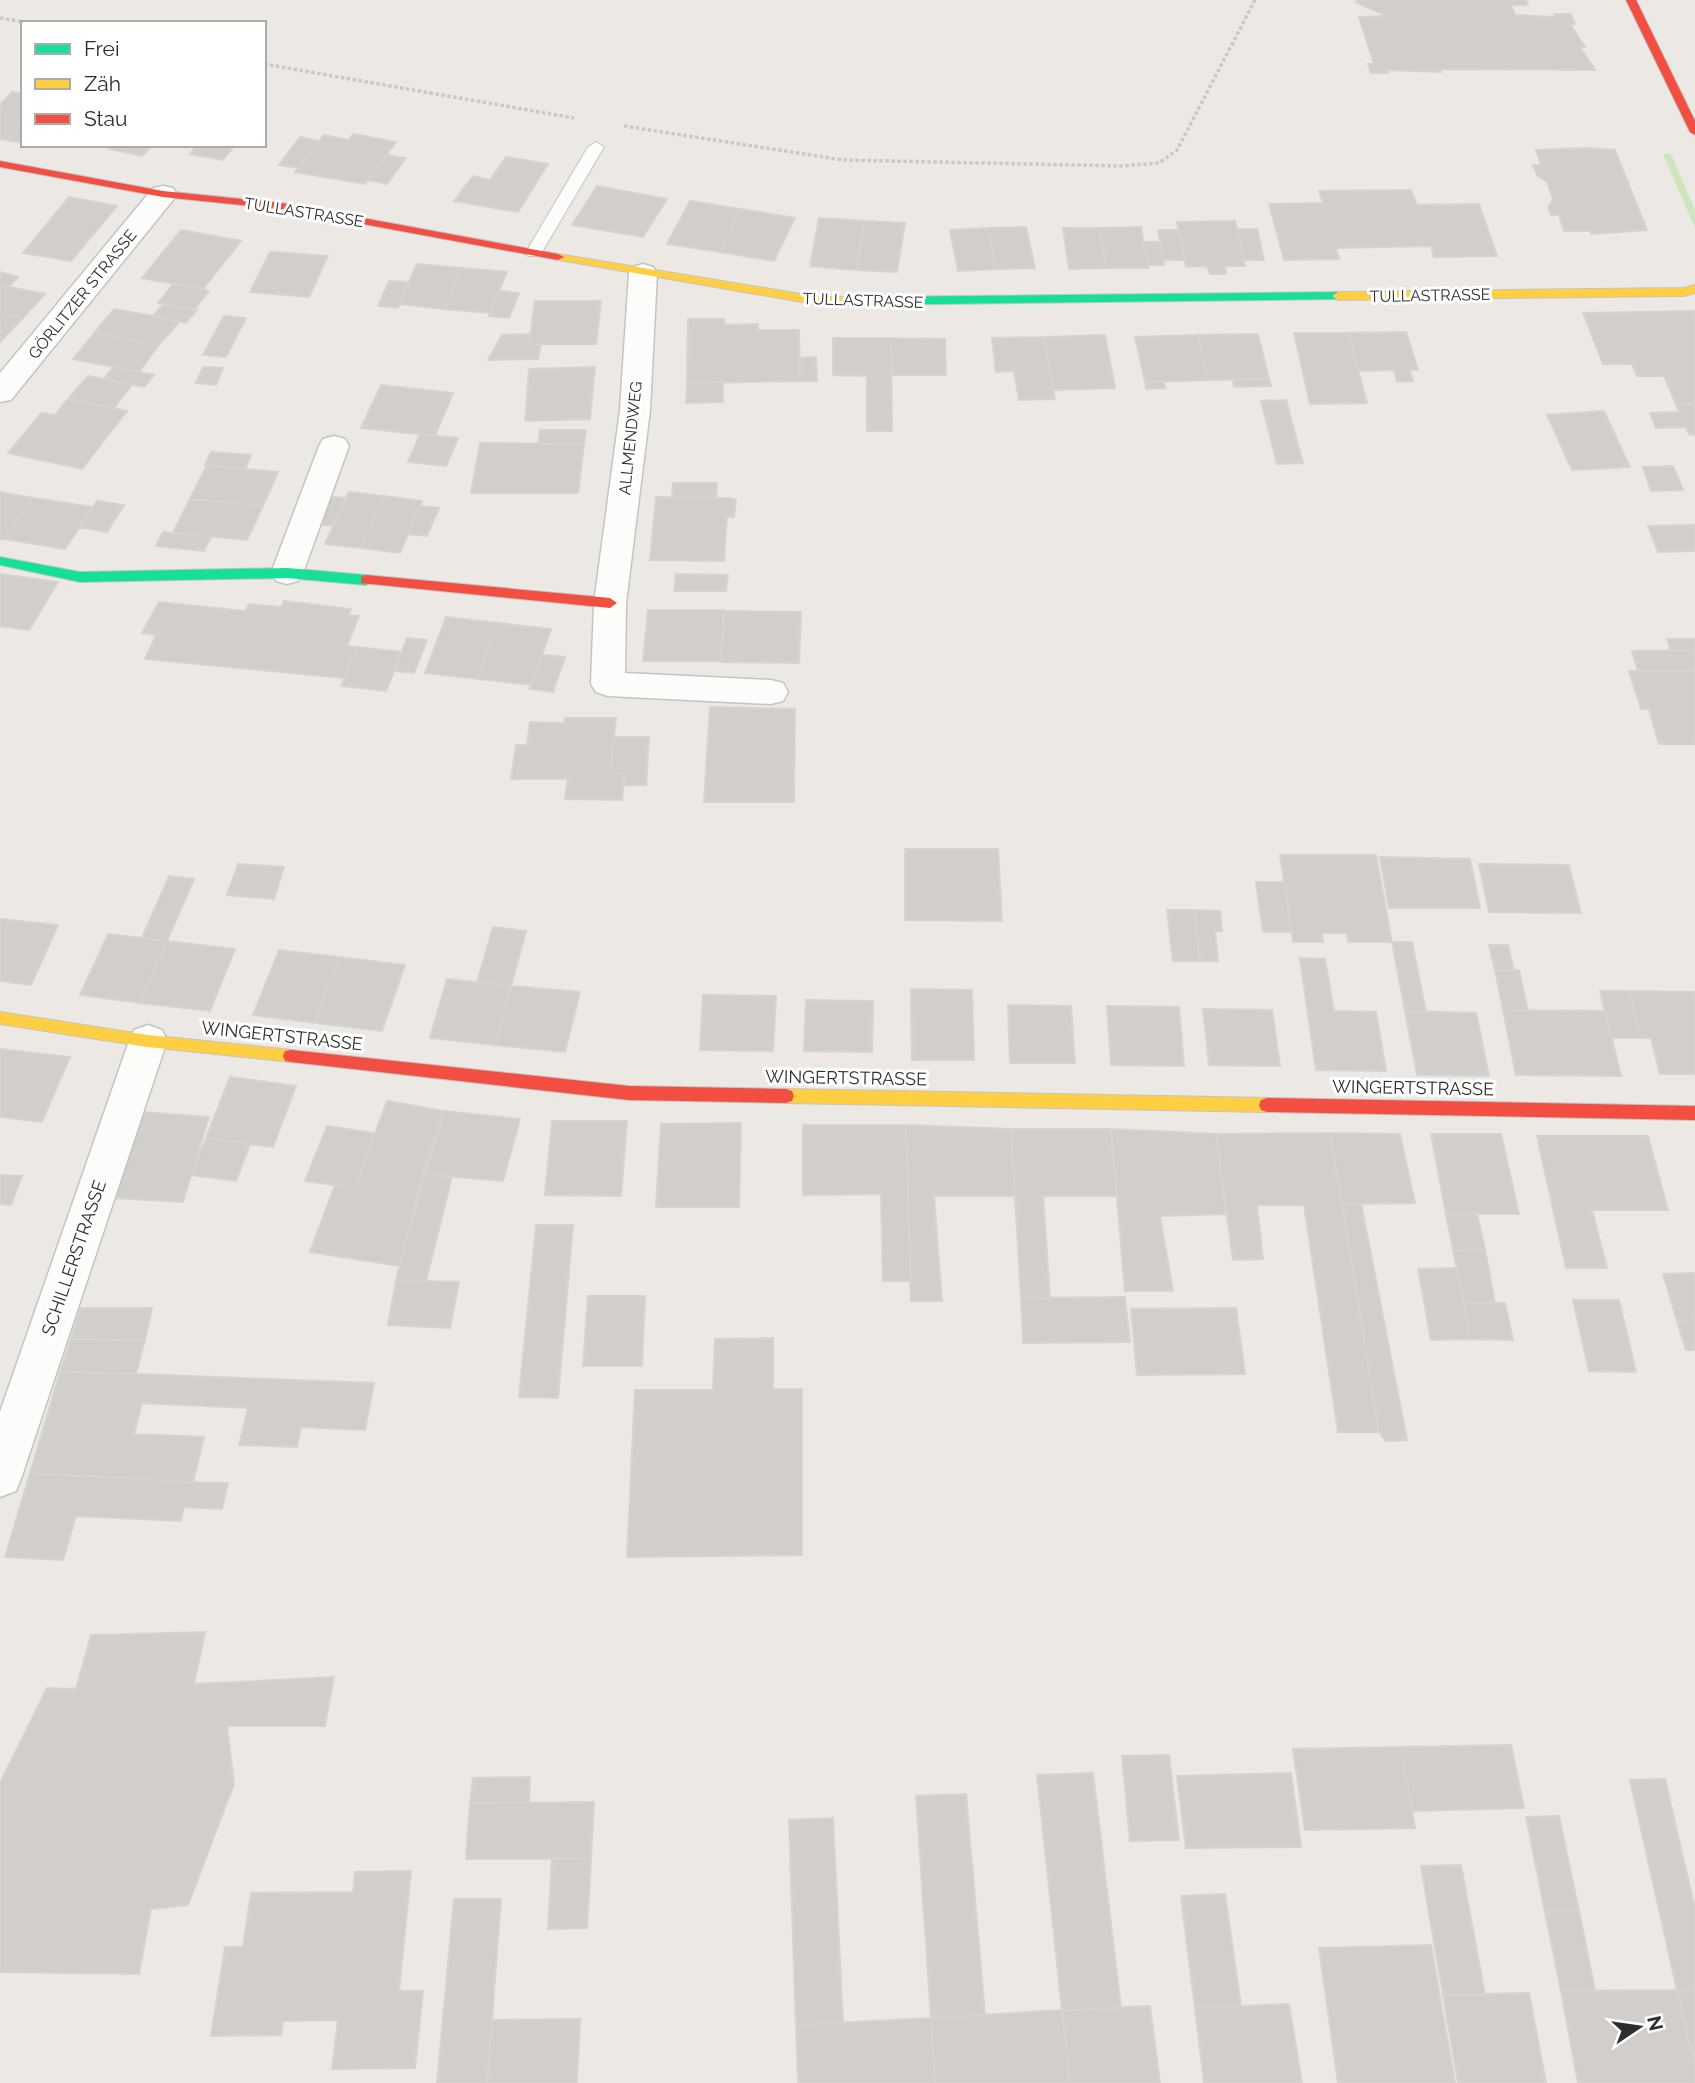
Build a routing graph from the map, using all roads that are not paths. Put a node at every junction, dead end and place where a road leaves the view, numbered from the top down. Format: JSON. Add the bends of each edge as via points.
{"nodes":[{"id":1,"x":1631,"y":0,"type":"edge"},
{"id":2,"x":1695,"y":132,"type":"edge"},
{"id":3,"x":596,"y":147,"type":"dead end"},
{"id":4,"x":0,"y":164,"type":"edge"},
{"id":5,"x":163,"y":194,"type":"junction"},
{"id":6,"x":534,"y":252,"type":"junction"},
{"id":7,"x":643,"y":273,"type":"junction"},
{"id":8,"x":1695,"y":289,"type":"edge"},
{"id":9,"x":0,"y":393,"type":"edge"},
{"id":10,"x":334,"y":446,"type":"dead end"},
{"id":11,"x":0,"y":561,"type":"edge"},
{"id":12,"x":287,"y":573,"type":"junction"},
{"id":13,"x":610,"y":603,"type":"junction"},
{"id":14,"x":771,"y":692,"type":"dead end"},
{"id":15,"x":0,"y":1018,"type":"edge"},
{"id":16,"x":148,"y":1041,"type":"junction"},
{"id":17,"x":1695,"y":1113,"type":"edge"},
{"id":18,"x":0,"y":1476,"type":"edge"}],
"edges":[{"from":1,"to":2,"type":"street"},
{"from":3,"to":6,"type":"lane"},
{"from":4,"to":5,"type":"street","name":"TULLASTRASSE"},
{"from":5,"to":6,"type":"street","name":"TULLASTRASSE","via":[[282,206]]},
{"from":5,"to":9,"type":"street","name":"GÖRLITZER STRASSE"},
{"from":6,"to":7,"type":"street","name":"TULLASTRASSE"},
{"from":7,"to":8,"type":"street","name":"TULLASTRASSE","via":[[780,296],[859,303]]},
{"from":7,"to":13,"type":"street","name":"ALLMENDWEG","via":[[635,410]]},
{"from":10,"to":12,"type":"street"},
{"from":11,"to":12,"type":"street","via":[[80,577]]},
{"from":12,"to":13,"type":"street"},
{"from":13,"to":14,"type":"street","name":"ALLMENDWEG","via":[[608,684]]},
{"from":15,"to":16,"type":"street","name":"WINGERTSTRASSE"},
{"from":16,"to":17,"type":"street","name":"WINGERTSTRASSE","via":[[629,1093]]},
{"from":16,"to":18,"type":"street","name":"SCHILLERSTRASSE"}]}
